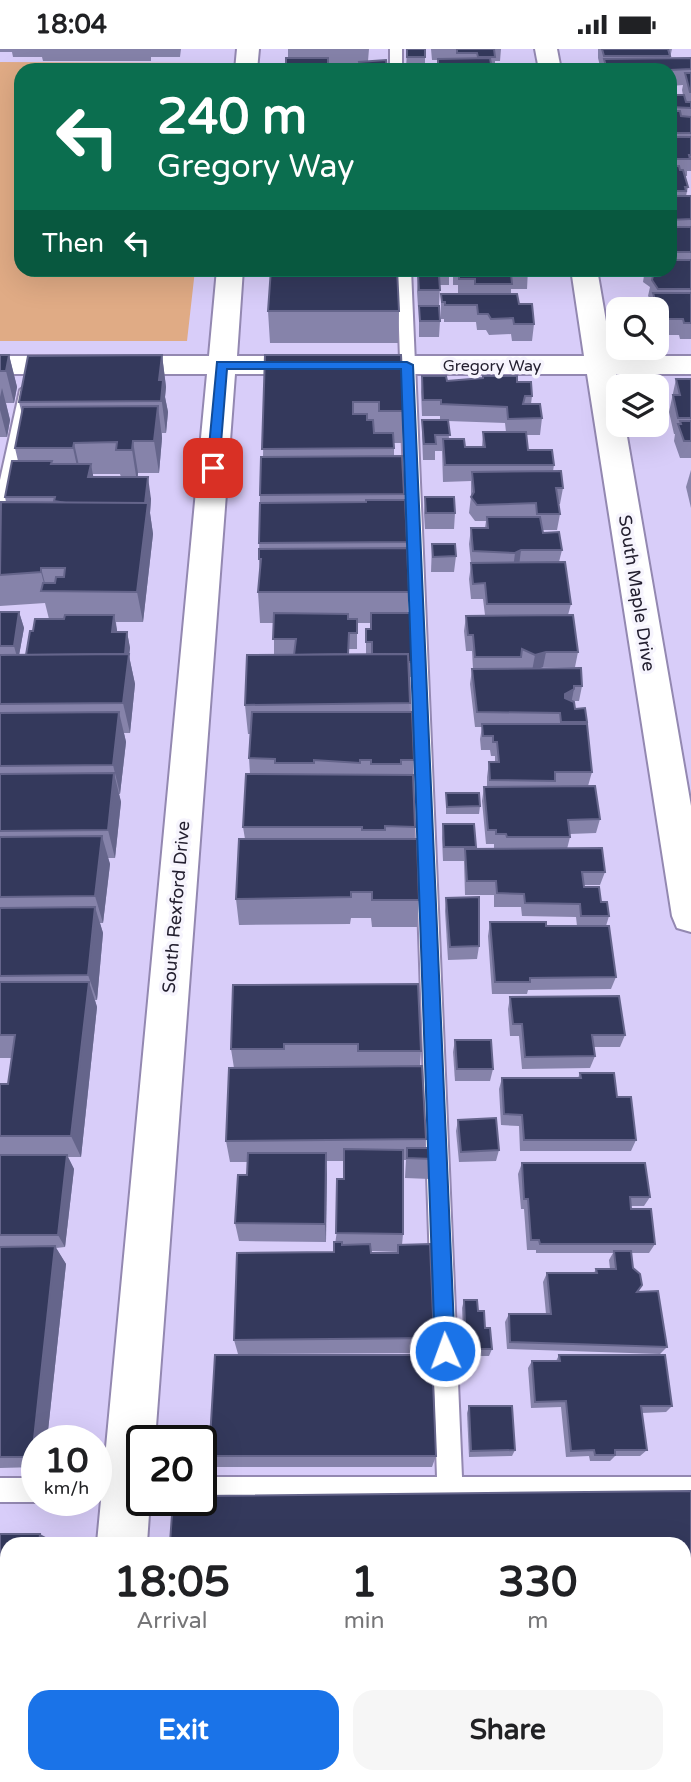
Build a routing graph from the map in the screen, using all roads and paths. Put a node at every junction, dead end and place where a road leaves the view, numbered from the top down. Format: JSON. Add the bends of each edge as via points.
{"nodes":[{"id":1,"x":229,"y":277,"type":"edge"},
{"id":2,"x":404,"y":277,"type":"edge"},
{"id":3,"x":584,"y":277,"type":"edge"},
{"id":4,"x":0,"y":365,"type":"edge"},
{"id":5,"x":32,"y":365,"type":"junction"},
{"id":6,"x":222,"y":365,"type":"junction"},
{"id":7,"x":407,"y":365,"type":"junction"},
{"id":8,"x":600,"y":365,"type":"junction"},
{"id":9,"x":691,"y":365,"type":"edge"},
{"id":10,"x":0,"y":515,"type":"edge"},
{"id":11,"x":691,"y":916,"type":"edge"},
{"id":12,"x":125,"y":1489,"type":"edge"},
{"id":13,"x":217,"y":1489,"type":"edge"},
{"id":14,"x":450,"y":1489,"type":"junction"},
{"id":15,"x":691,"y":1489,"type":"edge"},
{"id":16,"x":0,"y":1490,"type":"edge"},
{"id":17,"x":21,"y":1490,"type":"edge"},
{"id":18,"x":122,"y":1537,"type":"edge"}],
"edges":[{"from":1,"to":6,"type":"street","name":"South Rexford Drive"},
{"from":2,"to":7,"type":"lane"},
{"from":3,"to":8,"type":"street","name":"South Maple Drive"},
{"from":4,"to":5,"type":"street","name":"Gregory Way"},
{"from":5,"to":6,"type":"street","name":"Gregory Way"},
{"from":5,"to":10,"type":"lane"},
{"from":6,"to":7,"type":"street","name":"Gregory Way"},
{"from":6,"to":12,"type":"street","name":"South Rexford Drive"},
{"from":7,"to":8,"type":"street","name":"Gregory Way"},
{"from":7,"to":14,"type":"lane"},
{"from":8,"to":9,"type":"street","name":"Gregory Way"},
{"from":8,"to":11,"type":"street","name":"South Maple Drive"},
{"from":12,"to":18,"type":"street","name":"South Rexford Drive"},
{"from":13,"to":14,"type":"lane"},
{"from":14,"to":15,"type":"lane"},
{"from":16,"to":17,"type":"lane"}]}
